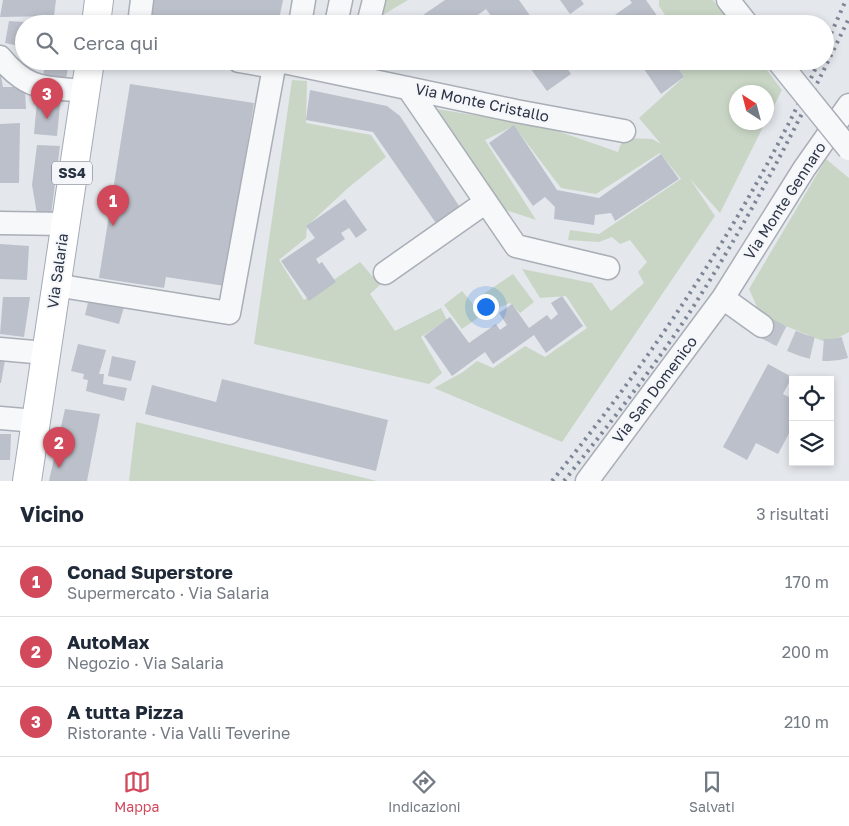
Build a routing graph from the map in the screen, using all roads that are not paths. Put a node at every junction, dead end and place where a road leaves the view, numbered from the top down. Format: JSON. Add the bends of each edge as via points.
{"nodes":[{"id":1,"x":99,"y":0,"type":"edge"},
{"id":2,"x":142,"y":0,"type":"edge"},
{"id":3,"x":304,"y":0,"type":"edge"},
{"id":4,"x":341,"y":0,"type":"edge"},
{"id":5,"x":374,"y":0,"type":"edge"},
{"id":6,"x":728,"y":0,"type":"edge"},
{"id":7,"x":97,"y":15,"type":"edge"},
{"id":8,"x":140,"y":15,"type":"edge"},
{"id":9,"x":302,"y":15,"type":"edge"},
{"id":10,"x":338,"y":15,"type":"edge"},
{"id":11,"x":370,"y":15,"type":"edge"},
{"id":12,"x":740,"y":15,"type":"edge"},
{"id":13,"x":0,"y":57,"type":"edge"},
{"id":14,"x":88,"y":70,"type":"edge"},
{"id":15,"x":281,"y":70,"type":"edge"},
{"id":16,"x":359,"y":70,"type":"edge"},
{"id":17,"x":785,"y":70,"type":"edge"},
{"id":18,"x":408,"y":88,"type":"junction"},
{"id":19,"x":84,"y":91,"type":"junction"},
{"id":20,"x":849,"y":105,"type":"edge"},
{"id":21,"x":624,"y":131,"type":"dead end"},
{"id":22,"x":849,"y":150,"type":"edge"},
{"id":23,"x":486,"y":202,"type":"junction"},
{"id":24,"x":0,"y":223,"type":"edge"},
{"id":25,"x":64,"y":224,"type":"junction"},
{"id":26,"x":608,"y":268,"type":"dead end"},
{"id":27,"x":385,"y":273,"type":"dead end"},
{"id":28,"x":55,"y":285,"type":"junction"},
{"id":29,"x":723,"y":298,"type":"junction"},
{"id":30,"x":762,"y":326,"type":"tunnel mouth"},
{"id":31,"x":0,"y":349,"type":"edge"},
{"id":32,"x":46,"y":353,"type":"junction"},
{"id":33,"x":0,"y":418,"type":"edge"},
{"id":34,"x":36,"y":421,"type":"junction"},
{"id":35,"x":27,"y":481,"type":"edge"},
{"id":36,"x":587,"y":481,"type":"edge"}],
"edges":[{"from":1,"to":7,"type":"main road"},
{"from":2,"to":8,"type":"street"},
{"from":3,"to":9,"type":"street"},
{"from":4,"to":10,"type":"street"},
{"from":5,"to":11,"type":"street"},
{"from":6,"to":12,"type":"street"},
{"from":13,"to":19,"type":"street","via":[[12,72],[37,86]]},
{"from":14,"to":19,"type":"main road","name":"Via Salaria","number":"SS4"},
{"from":15,"to":28,"type":"street","via":[[229,313]]},
{"from":16,"to":18,"type":"street","name":"Via Monte Cristallo"},
{"from":17,"to":22,"type":"street","bridge":true},
{"from":18,"to":21,"type":"street","name":"Via Monte Cristallo"},
{"from":18,"to":23,"type":"street"},
{"from":19,"to":25,"type":"main road","name":"Via Salaria","number":"SS4"},
{"from":20,"to":29,"type":"street","name":"Via Monte Gennaro","via":[[799,176]]},
{"from":23,"to":26,"type":"street","via":[[516,246]]},
{"from":23,"to":27,"type":"street"},
{"from":24,"to":25,"type":"street"},
{"from":25,"to":28,"type":"main road","name":"Via Salaria","number":"SS4"},
{"from":28,"to":32,"type":"main road","name":"Via Salaria","number":"SS4"},
{"from":29,"to":30,"type":"street"},
{"from":29,"to":36,"type":"street","name":"Via San Domenico"},
{"from":31,"to":32,"type":"street"},
{"from":32,"to":34,"type":"main road","name":"Via Salaria","number":"SS4"},
{"from":33,"to":34,"type":"street"},
{"from":34,"to":35,"type":"main road","name":"Via Salaria","number":"SS4"}]}
